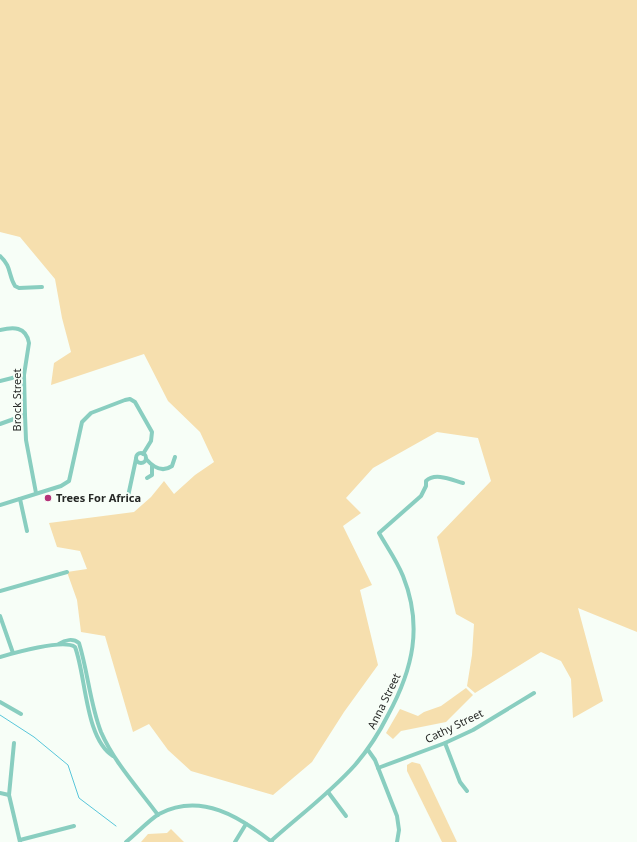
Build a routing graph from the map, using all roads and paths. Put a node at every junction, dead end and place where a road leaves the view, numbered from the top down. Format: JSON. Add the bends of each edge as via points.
{"nodes":[{"id":1,"x":0,"y":256,"type":"edge"},
{"id":2,"x":42,"y":287,"type":"dead end"},
{"id":3,"x":0,"y":330,"type":"edge"},
{"id":4,"x":24,"y":375,"type":"junction"},
{"id":5,"x":0,"y":381,"type":"edge"},
{"id":6,"x":25,"y":415,"type":"junction"},
{"id":7,"x":0,"y":424,"type":"edge"},
{"id":8,"x":143,"y":454,"type":"junction"},
{"id":9,"x":175,"y":457,"type":"dead end"},
{"id":10,"x":136,"y":459,"type":"junction"},
{"id":11,"x":146,"y":459,"type":"junction"},
{"id":12,"x":152,"y":465,"type":"junction"},
{"id":13,"x":147,"y":478,"type":"dead end"},
{"id":14,"x":463,"y":483,"type":"dead end"},
{"id":15,"x":36,"y":493,"type":"junction"},
{"id":16,"x":20,"y":499,"type":"junction"},
{"id":17,"x":127,"y":501,"type":"dead end"},
{"id":18,"x":0,"y":505,"type":"edge"},
{"id":19,"x":27,"y":531,"type":"dead end"},
{"id":20,"x":67,"y":572,"type":"dead end"},
{"id":21,"x":0,"y":591,"type":"edge"},
{"id":22,"x":0,"y":616,"type":"edge"},
{"id":23,"x":59,"y":644,"type":"junction"},
{"id":24,"x":13,"y":653,"type":"junction"},
{"id":25,"x":0,"y":657,"type":"edge"},
{"id":26,"x":534,"y":693,"type":"dead end"},
{"id":27,"x":0,"y":702,"type":"edge"},
{"id":28,"x":21,"y":714,"type":"dead end"},
{"id":29,"x":14,"y":743,"type":"dead end"},
{"id":30,"x":445,"y":743,"type":"junction"},
{"id":31,"x":368,"y":750,"type":"junction"},
{"id":32,"x":114,"y":756,"type":"junction"},
{"id":33,"x":378,"y":768,"type":"junction"},
{"id":34,"x":467,"y":791,"type":"dead end"},
{"id":35,"x":328,"y":792,"type":"junction"},
{"id":36,"x":0,"y":793,"type":"edge"},
{"id":37,"x":9,"y":795,"type":"junction"},
{"id":38,"x":158,"y":815,"type":"junction"},
{"id":39,"x":346,"y":816,"type":"dead end"},
{"id":40,"x":246,"y":824,"type":"junction"},
{"id":41,"x":74,"y":826,"type":"dead end"},
{"id":42,"x":20,"y":841,"type":"edge"},
{"id":43,"x":272,"y":841,"type":"edge"},
{"id":44,"x":126,"y":842,"type":"edge"},
{"id":45,"x":235,"y":842,"type":"edge"},
{"id":46,"x":397,"y":842,"type":"edge"}],
"edges":[{"from":1,"to":2,"type":"street","via":[[5,260],[15,286]]},
{"from":3,"to":4,"type":"street","name":"Brock Street","via":[[13,328],[25,332],[29,343]]},
{"from":4,"to":5,"type":"street"},
{"from":4,"to":6,"type":"street","name":"Brock Street"},
{"from":6,"to":7,"type":"street"},
{"from":6,"to":15,"type":"street","name":"Brock Street","via":[[26,440]]},
{"from":8,"to":10,"type":"street","via":[[139,453]]},
{"from":8,"to":11,"type":"street"},
{"from":8,"to":15,"type":"street","via":[[151,440],[152,432],[135,402],[125,400],[91,413],[84,419],[80,426],[69,481]]},
{"from":9,"to":12,"type":"street","via":[[169,468],[161,469]]},
{"from":10,"to":11,"type":"street","via":[[141,463]]},
{"from":10,"to":17,"type":"street"},
{"from":11,"to":12,"type":"street"},
{"from":12,"to":13,"type":"street","via":[[153,473]]},
{"from":14,"to":31,"type":"street","name":"Anna Street","via":[[437,476],[429,477],[421,496],[379,533],[403,576],[411,603],[414,630],[405,681]]},
{"from":15,"to":16,"type":"street"},
{"from":16,"to":18,"type":"street"},
{"from":16,"to":19,"type":"street"},
{"from":20,"to":21,"type":"street"},
{"from":22,"to":24,"type":"street"},
{"from":23,"to":24,"type":"street"},
{"from":23,"to":32,"type":"street","via":[[71,644],[76,649],[94,725],[104,747]]},
{"from":23,"to":32,"type":"street","via":[[71,640],[79,643],[97,720]]},
{"from":24,"to":25,"type":"street"},
{"from":26,"to":30,"type":"street","name":"Cathy Street","via":[[473,730]]},
{"from":27,"to":28,"type":"street"},
{"from":29,"to":37,"type":"street"},
{"from":30,"to":33,"type":"street","name":"Cathy Street"},
{"from":30,"to":34,"type":"street","via":[[460,782]]},
{"from":31,"to":33,"type":"street"},
{"from":31,"to":35,"type":"street","name":"Anna Street"},
{"from":32,"to":38,"type":"street"},
{"from":33,"to":46,"type":"street","via":[[397,816]]},
{"from":35,"to":39,"type":"street"},
{"from":35,"to":43,"type":"street","name":"Anna Street"},
{"from":36,"to":37,"type":"street"},
{"from":37,"to":42,"type":"street"},
{"from":38,"to":40,"type":"street","via":[[180,807],[198,806],[231,814]]},
{"from":38,"to":44,"type":"street"},
{"from":40,"to":43,"type":"street"},
{"from":40,"to":45,"type":"street"},
{"from":41,"to":42,"type":"street"}]}
